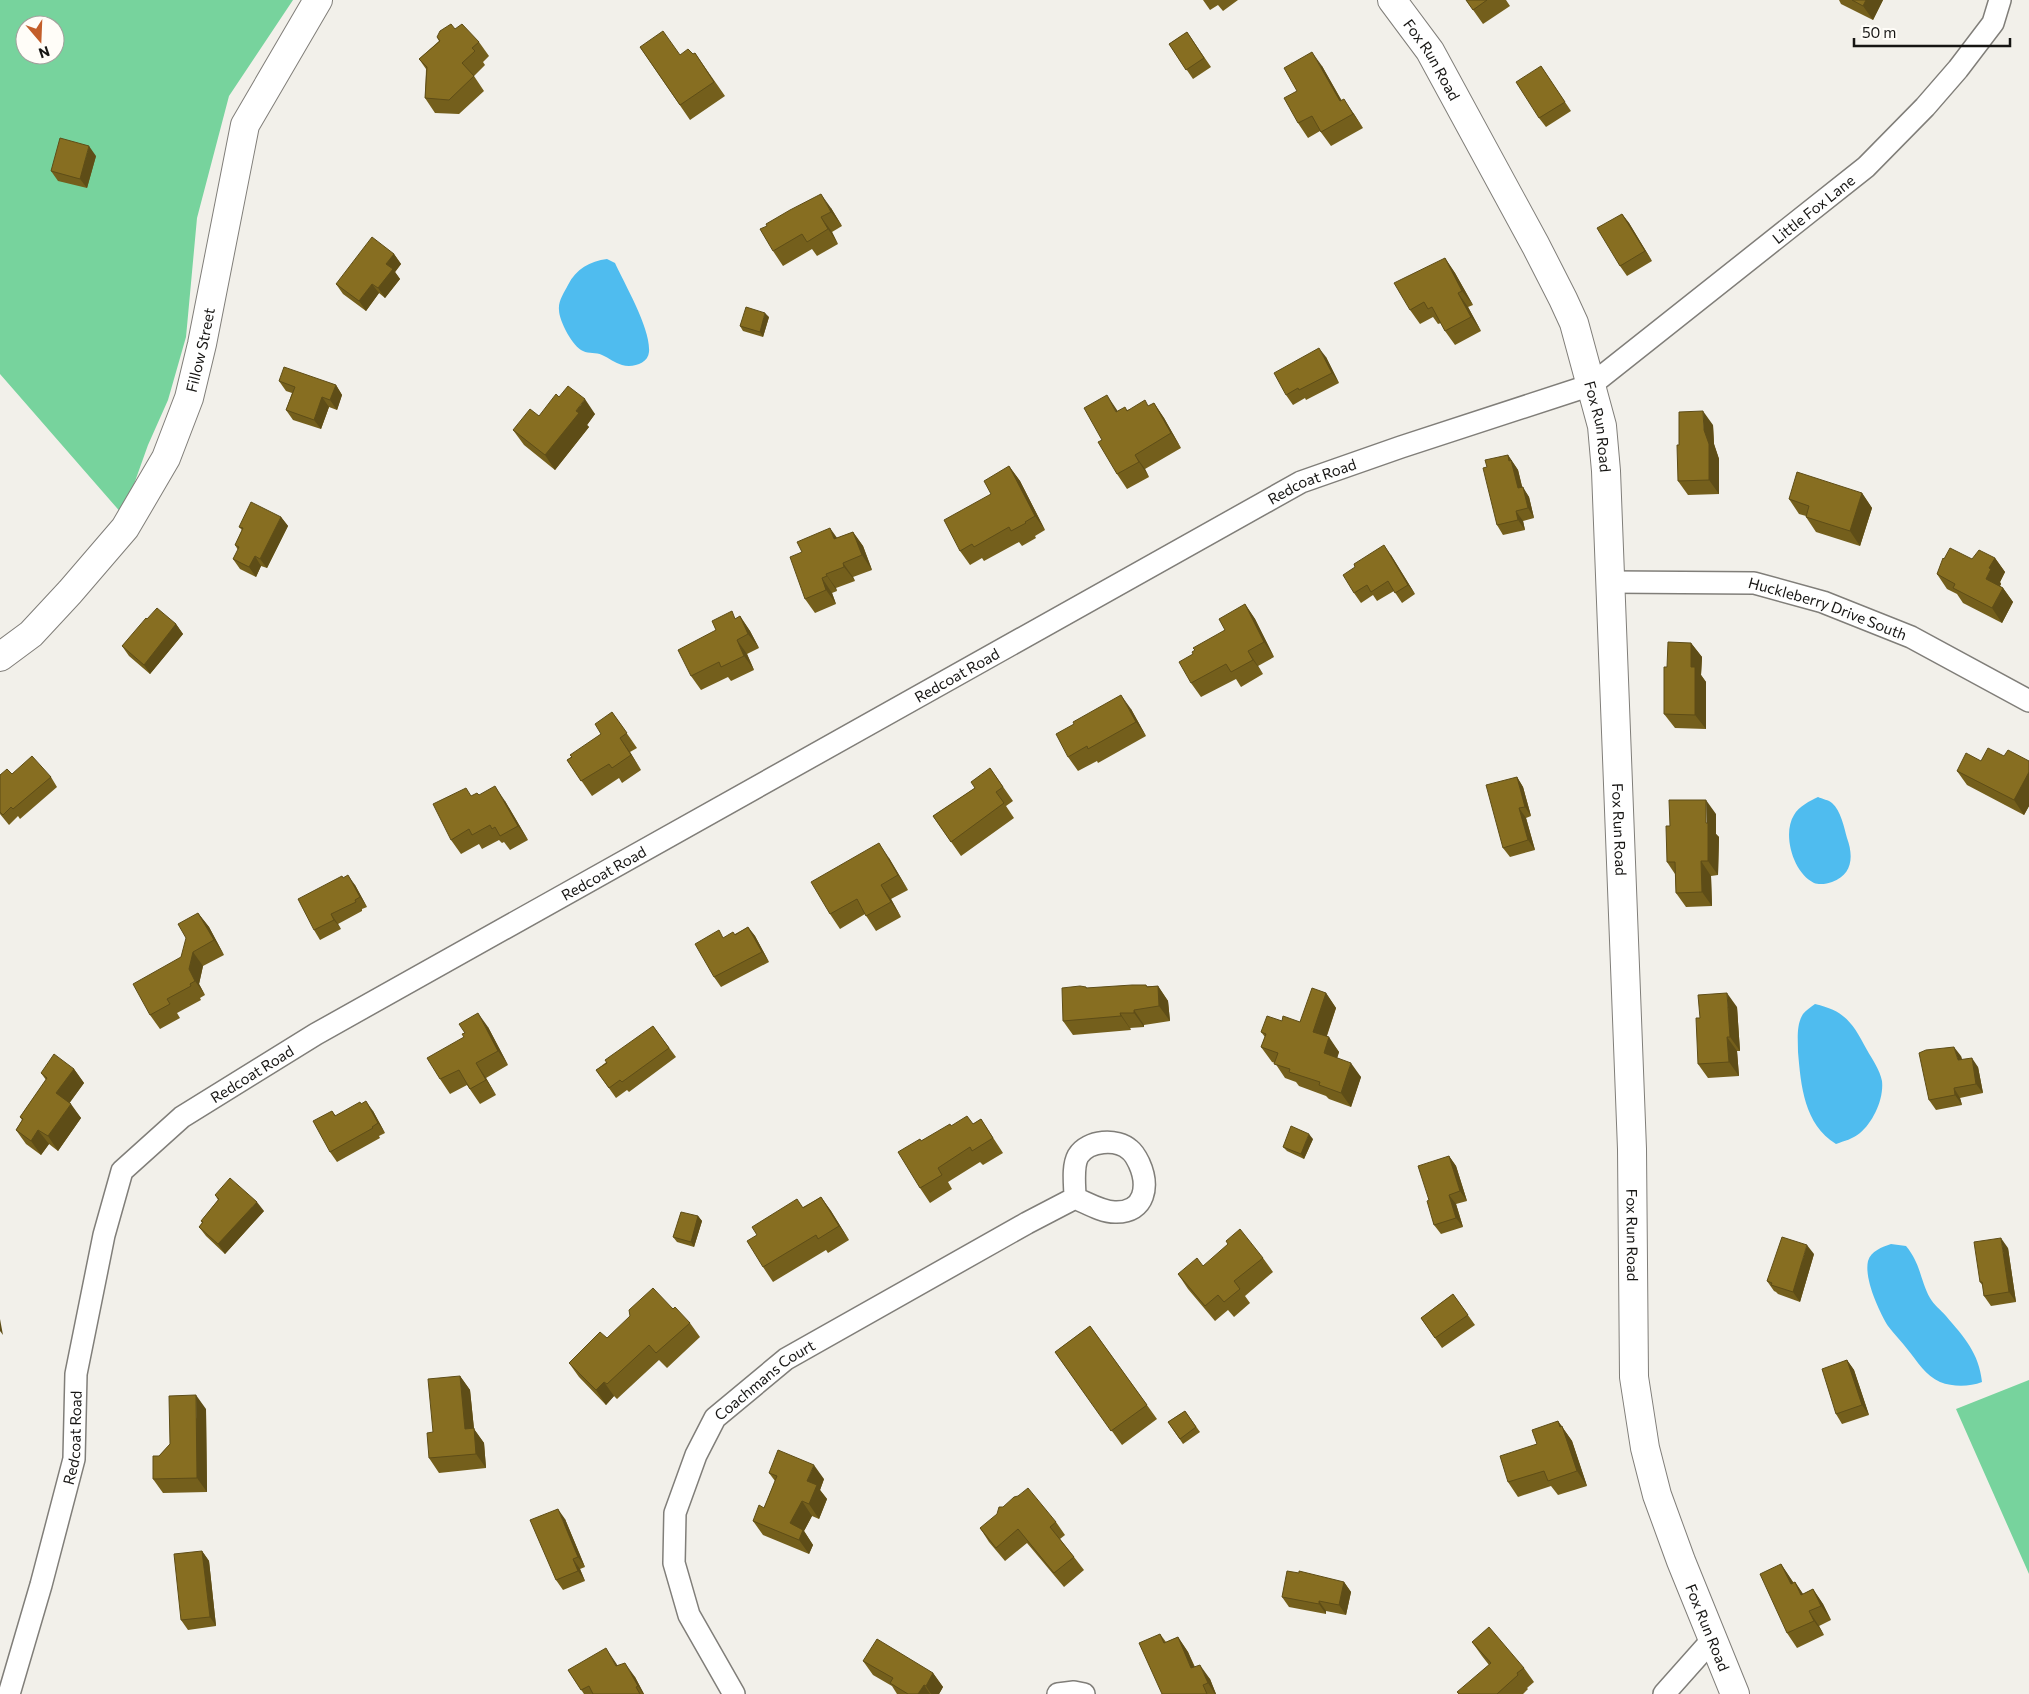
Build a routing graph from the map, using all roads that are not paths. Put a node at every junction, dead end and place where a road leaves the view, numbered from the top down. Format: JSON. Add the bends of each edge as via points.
{"nodes":[{"id":1,"x":318,"y":0,"type":"edge"},
{"id":2,"x":1392,"y":0,"type":"edge"},
{"id":3,"x":2000,"y":0,"type":"edge"},
{"id":4,"x":1591,"y":385,"type":"junction"},
{"id":5,"x":1610,"y":582,"type":"junction"},
{"id":6,"x":0,"y":657,"type":"edge"},
{"id":7,"x":2029,"y":701,"type":"edge"},
{"id":8,"x":1075,"y":1198,"type":"dead end"},
{"id":9,"x":1712,"y":1640,"type":"junction"},
{"id":10,"x":8,"y":1694,"type":"edge"},
{"id":11,"x":734,"y":1694,"type":"edge"},
{"id":12,"x":1058,"y":1694,"type":"edge"},
{"id":13,"x":1084,"y":1694,"type":"edge"},
{"id":14,"x":1664,"y":1694,"type":"edge"},
{"id":15,"x":1735,"y":1694,"type":"edge"}],
"edges":[{"from":1,"to":6,"type":"street","name":"Fillow Street","via":[[245,125],[202,344],[189,398],[166,458],[125,528],[31,634]]},
{"from":2,"to":4,"type":"street","name":"Fox Run Road","via":[[1430,51],[1536,246],[1574,324]]},
{"from":3,"to":4,"type":"street","name":"Little Fox Lane","via":[[1993,23],[1958,69],[1866,167]]},
{"from":4,"to":5,"type":"street","name":"Fox Run Road","via":[[1602,426]]},
{"from":4,"to":10,"type":"street","name":"Redcoat Road","via":[[1301,482],[316,1034],[182,1117],[122,1171],[104,1235],[76,1374],[74,1460]]},
{"from":5,"to":7,"type":"street","name":"Huckleberry Drive South","via":[[1754,583],[1823,602],[1910,637]]},
{"from":5,"to":9,"type":"street","name":"Fox Run Road","via":[[1632,1149],[1634,1377],[1645,1448],[1657,1495]]},
{"from":8,"to":11,"type":"street","name":"Coachmans Court","via":[[786,1359],[715,1418],[696,1455],[675,1513],[674,1563],[689,1615]]},
{"from":9,"to":14,"type":"street"},
{"from":9,"to":15,"type":"street","name":"Fox Run Road"},
{"from":12,"to":13,"type":"street"}]}
